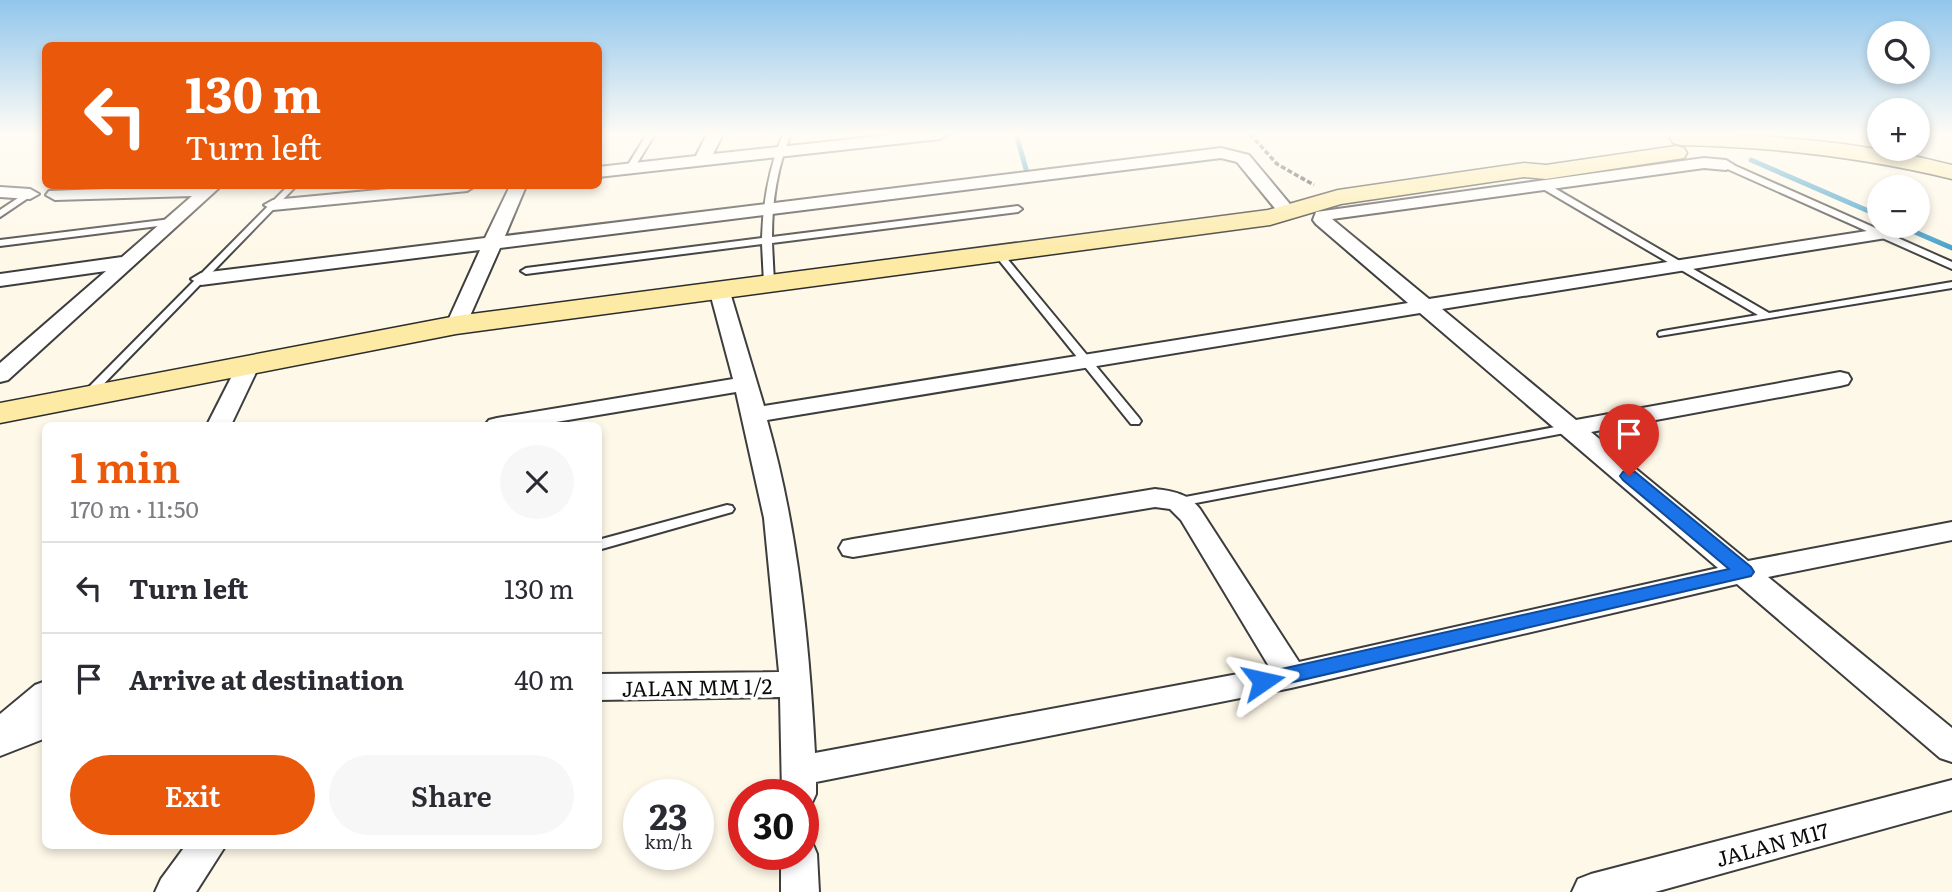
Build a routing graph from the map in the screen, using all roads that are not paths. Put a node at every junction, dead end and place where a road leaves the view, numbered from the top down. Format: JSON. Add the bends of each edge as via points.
{"nodes":[{"id":1,"x":774,"y":176,"type":"edge"},
{"id":2,"x":1035,"y":176,"type":"edge"},
{"id":3,"x":1257,"y":176,"type":"edge"},
{"id":4,"x":1536,"y":176,"type":"edge"},
{"id":5,"x":1549,"y":176,"type":"edge"},
{"id":6,"x":1748,"y":176,"type":"edge"},
{"id":7,"x":1532,"y":177,"type":"junction"},
{"id":8,"x":189,"y":189,"type":"edge"},
{"id":9,"x":210,"y":189,"type":"edge"},
{"id":10,"x":289,"y":189,"type":"edge"},
{"id":11,"x":436,"y":189,"type":"edge"},
{"id":12,"x":517,"y":189,"type":"edge"},
{"id":13,"x":0,"y":192,"type":"edge"},
{"id":14,"x":30,"y":194,"type":"joint"},
{"id":15,"x":55,"y":195,"type":"dead end"},
{"id":16,"x":273,"y":205,"type":"junction"},
{"id":17,"x":769,"y":208,"type":"junction"},
{"id":18,"x":1018,"y":209,"type":"dead end"},
{"id":19,"x":1287,"y":213,"type":"junction"},
{"id":20,"x":0,"y":214,"type":"edge"},
{"id":21,"x":171,"y":222,"type":"junction"},
{"id":22,"x":1867,"y":228,"type":"edge"},
{"id":23,"x":1867,"y":236,"type":"edge"},
{"id":24,"x":1889,"y":238,"type":"edge"},
{"id":25,"x":493,"y":242,"type":"junction"},
{"id":26,"x":0,"y":243,"type":"edge"},
{"id":27,"x":766,"y":243,"type":"junction"},
{"id":28,"x":997,"y":252,"type":"junction"},
{"id":29,"x":127,"y":262,"type":"junction"},
{"id":30,"x":1677,"y":264,"type":"junction"},
{"id":31,"x":1952,"y":267,"type":"edge"},
{"id":32,"x":526,"y":271,"type":"dead end"},
{"id":33,"x":201,"y":279,"type":"junction"},
{"id":34,"x":2,"y":281,"type":"edge"},
{"id":35,"x":769,"y":283,"type":"junction"},
{"id":36,"x":1952,"y":285,"type":"edge"},
{"id":37,"x":719,"y":289,"type":"junction"},
{"id":38,"x":1422,"y":306,"type":"junction"},
{"id":39,"x":1767,"y":316,"type":"junction"},
{"id":40,"x":456,"y":325,"type":"junction"},
{"id":41,"x":1663,"y":334,"type":"dead end"},
{"id":42,"x":1088,"y":363,"type":"junction"},
{"id":43,"x":249,"y":364,"type":"junction"},
{"id":44,"x":0,"y":375,"type":"edge"},
{"id":45,"x":1840,"y":379,"type":"dead end"},
{"id":46,"x":743,"y":384,"type":"junction"},
{"id":47,"x":85,"y":397,"type":"junction"},
{"id":48,"x":0,"y":413,"type":"edge"},
{"id":49,"x":754,"y":415,"type":"junction"},
{"id":50,"x":1135,"y":421,"type":"dead end"},
{"id":51,"x":220,"y":422,"type":"edge"},
{"id":52,"x":515,"y":422,"type":"edge"},
{"id":53,"x":1571,"y":428,"type":"junction"},
{"id":54,"x":1180,"y":502,"type":"junction"},
{"id":55,"x":727,"y":509,"type":"dead end"},
{"id":56,"x":1952,"y":531,"type":"edge"},
{"id":57,"x":602,"y":544,"type":"edge"},
{"id":58,"x":853,"y":548,"type":"dead end"},
{"id":59,"x":1745,"y":572,"type":"junction"},
{"id":60,"x":1291,"y":676,"type":"junction"},
{"id":61,"x":796,"y":684,"type":"junction"},
{"id":62,"x":602,"y":687,"type":"edge"},
{"id":63,"x":42,"y":697,"type":"edge"},
{"id":64,"x":42,"y":726,"type":"edge"},
{"id":65,"x":0,"y":733,"type":"edge"},
{"id":66,"x":0,"y":742,"type":"edge"},
{"id":67,"x":1952,"y":748,"type":"edge"},
{"id":68,"x":798,"y":779,"type":"edge"},
{"id":69,"x":816,"y":779,"type":"edge"},
{"id":70,"x":1952,"y":795,"type":"edge"},
{"id":71,"x":205,"y":849,"type":"edge"},
{"id":72,"x":799,"y":870,"type":"edge"},
{"id":73,"x":174,"y":892,"type":"edge"},
{"id":74,"x":800,"y":892,"type":"edge"},
{"id":75,"x":1591,"y":892,"type":"edge"}],
"edges":[{"from":1,"to":17,"type":"lane"},
{"from":2,"to":17,"type":"street"},
{"from":3,"to":19,"type":"street"},
{"from":4,"to":7,"type":"street"},
{"from":5,"to":7,"type":"street"},
{"from":6,"to":22,"type":"lane"},
{"from":7,"to":19,"type":"street","via":[[1338,197]]},
{"from":7,"to":30,"type":"lane"},
{"from":7,"to":38,"type":"street","via":[[1322,216]]},
{"from":8,"to":15,"type":"street"},
{"from":9,"to":21,"type":"street"},
{"from":10,"to":16,"type":"lane"},
{"from":11,"to":16,"type":"street"},
{"from":12,"to":25,"type":"street"},
{"from":13,"to":14,"type":"street"},
{"from":14,"to":20,"type":"lane"},
{"from":16,"to":33,"type":"lane"},
{"from":17,"to":25,"type":"street"},
{"from":17,"to":27,"type":"lane"},
{"from":18,"to":27,"type":"lane"},
{"from":19,"to":28,"type":"street"},
{"from":21,"to":26,"type":"lane"},
{"from":21,"to":29,"type":"street"},
{"from":23,"to":30,"type":"street"},
{"from":24,"to":31,"type":"lane"},
{"from":25,"to":33,"type":"street"},
{"from":25,"to":40,"type":"street"},
{"from":27,"to":32,"type":"lane"},
{"from":27,"to":35,"type":"lane"},
{"from":28,"to":35,"type":"street"},
{"from":28,"to":42,"type":"lane"},
{"from":29,"to":34,"type":"street"},
{"from":29,"to":44,"type":"street"},
{"from":30,"to":38,"type":"street"},
{"from":30,"to":39,"type":"lane"},
{"from":33,"to":47,"type":"lane"},
{"from":35,"to":37,"type":"street"},
{"from":36,"to":39,"type":"lane"},
{"from":37,"to":40,"type":"street"},
{"from":37,"to":46,"type":"street"},
{"from":38,"to":42,"type":"street"},
{"from":38,"to":53,"type":"street"},
{"from":39,"to":41,"type":"lane"},
{"from":40,"to":43,"type":"street"},
{"from":42,"to":49,"type":"street"},
{"from":42,"to":50,"type":"lane"},
{"from":43,"to":47,"type":"street"},
{"from":43,"to":51,"type":"street"},
{"from":45,"to":53,"type":"street"},
{"from":46,"to":49,"type":"street"},
{"from":46,"to":52,"type":"street"},
{"from":47,"to":48,"type":"street"},
{"from":49,"to":61,"type":"street","via":[[779,526]]},
{"from":53,"to":54,"type":"lane"},
{"from":53,"to":59,"type":"street"},
{"from":54,"to":58,"type":"street","via":[[1155,498]]},
{"from":54,"to":60,"type":"street"},
{"from":55,"to":57,"type":"lane"},
{"from":56,"to":59,"type":"street"},
{"from":59,"to":60,"type":"street"},
{"from":59,"to":67,"type":"street"},
{"from":60,"to":69,"type":"street"},
{"from":61,"to":62,"type":"street","name":"JALAN MM 1/2"},
{"from":61,"to":68,"type":"street"},
{"from":63,"to":65,"type":"street"},
{"from":64,"to":66,"type":"street"},
{"from":70,"to":75,"type":"street","name":"JALAN M17"},
{"from":71,"to":73,"type":"street"},
{"from":72,"to":74,"type":"street"}]}
